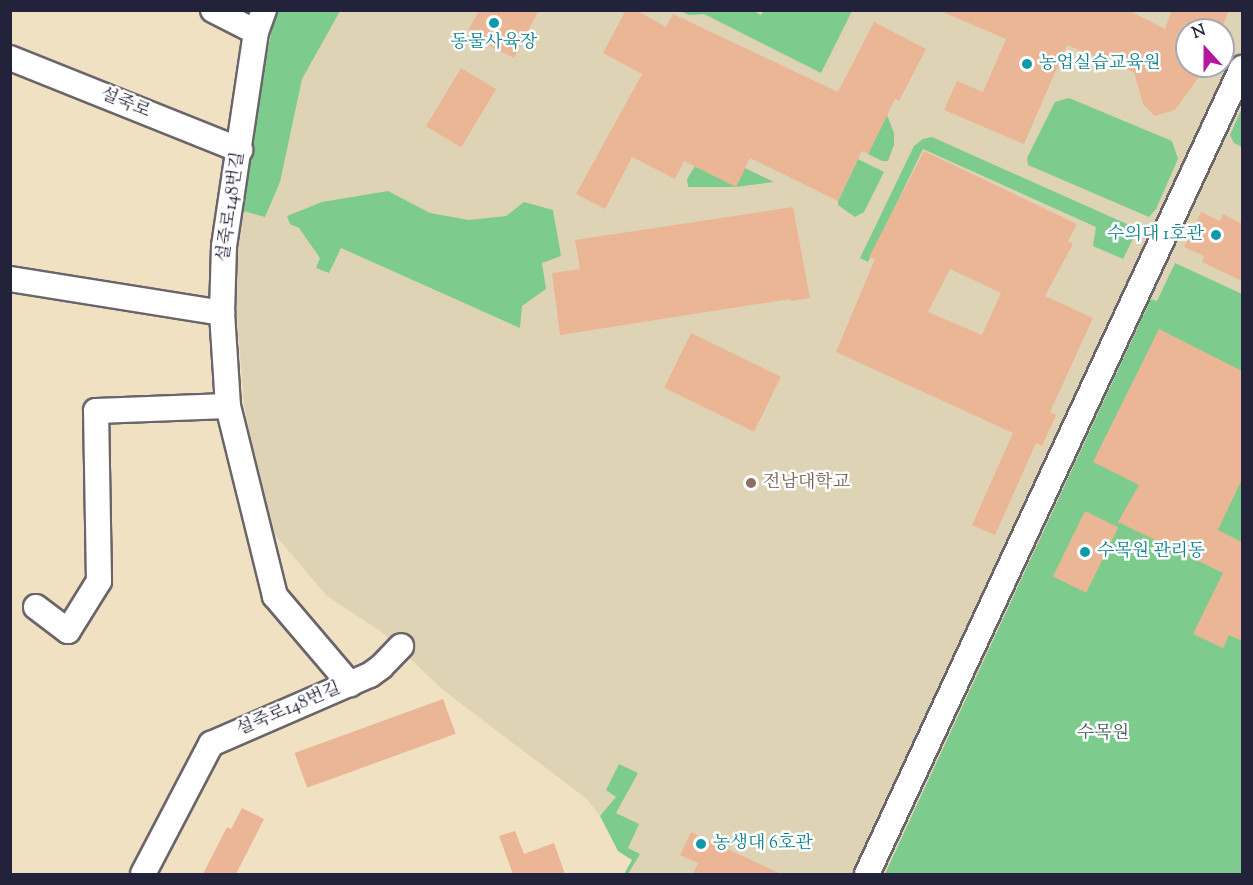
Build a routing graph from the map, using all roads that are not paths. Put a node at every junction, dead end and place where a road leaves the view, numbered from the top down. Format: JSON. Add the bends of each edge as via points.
{"nodes":[{"id":1,"x":213,"y":10,"type":"edge"},
{"id":2,"x":260,"y":21,"type":"edge"},
{"id":3,"x":10,"y":58,"type":"edge"},
{"id":4,"x":1242,"y":68,"type":"edge"},
{"id":5,"x":240,"y":150,"type":"junction"},
{"id":6,"x":10,"y":279,"type":"edge"},
{"id":7,"x":222,"y":313,"type":"junction"},
{"id":8,"x":228,"y":406,"type":"junction"},
{"id":9,"x":36,"y":607,"type":"dead end"},
{"id":10,"x":401,"y":646,"type":"dead end"},
{"id":11,"x":350,"y":684,"type":"junction"},
{"id":12,"x":143,"y":874,"type":"edge"},
{"id":13,"x":867,"y":874,"type":"edge"}],
"edges":[{"from":1,"to":2,"type":"street"},
{"from":2,"to":5,"type":"street","name":"설죽로148번길"},
{"from":3,"to":5,"type":"street","name":"설죽로"},
{"from":4,"to":13,"type":"street"},
{"from":5,"to":7,"type":"street","name":"설죽로148번길","via":[[224,246]]},
{"from":6,"to":7,"type":"street"},
{"from":7,"to":8,"type":"street","name":"설죽로148번길"},
{"from":8,"to":9,"type":"street","via":[[96,411],[99,581],[68,631]]},
{"from":8,"to":11,"type":"street","name":"설죽로148번길","via":[[275,596]]},
{"from":10,"to":11,"type":"street","via":[[381,667]]},
{"from":11,"to":12,"type":"street","name":"설죽로148번길","via":[[210,744]]}]}
